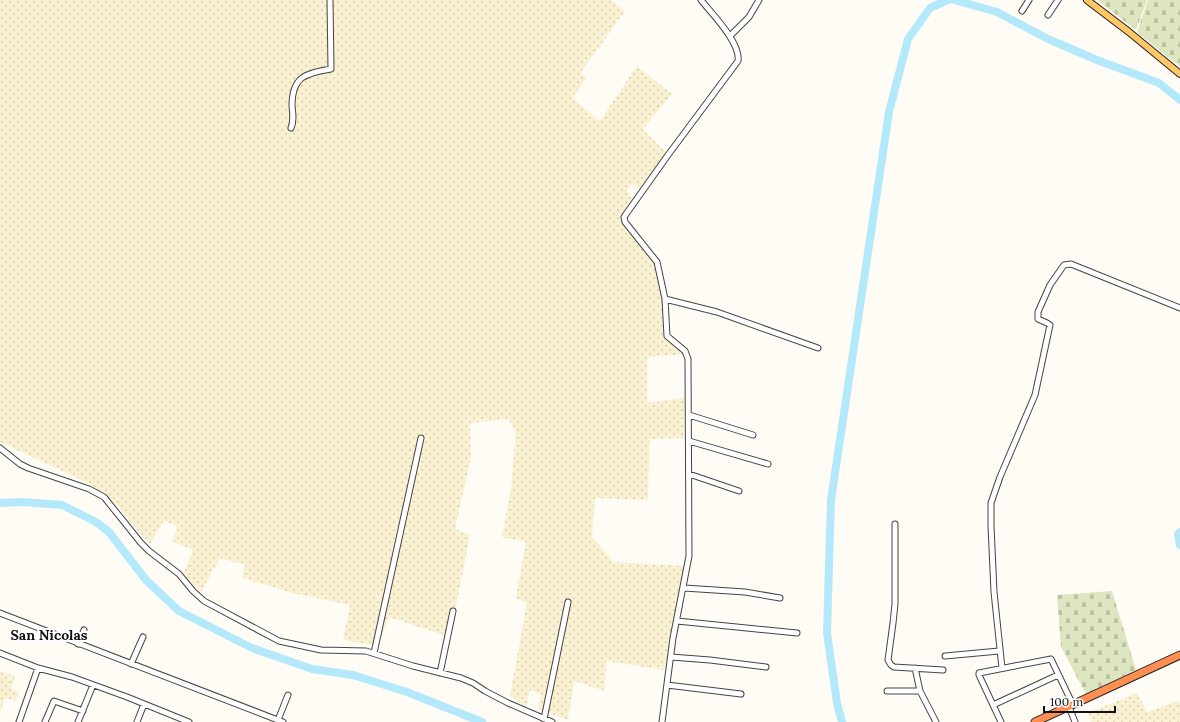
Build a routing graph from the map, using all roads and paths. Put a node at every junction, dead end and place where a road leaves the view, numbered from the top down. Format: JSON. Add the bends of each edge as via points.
{"nodes":[{"id":1,"x":330,"y":0,"type":"edge"},
{"id":2,"x":701,"y":0,"type":"edge"},
{"id":3,"x":759,"y":0,"type":"edge"},
{"id":4,"x":1029,"y":0,"type":"edge"},
{"id":5,"x":1058,"y":0,"type":"edge"},
{"id":6,"x":1087,"y":0,"type":"edge"},
{"id":7,"x":1022,"y":11,"type":"dead end"},
{"id":8,"x":1048,"y":15,"type":"dead end"},
{"id":9,"x":730,"y":36,"type":"junction"},
{"id":10,"x":1180,"y":74,"type":"edge"},
{"id":11,"x":292,"y":128,"type":"dead end"},
{"id":12,"x":665,"y":299,"type":"junction"},
{"id":13,"x":1180,"y":308,"type":"edge"},
{"id":14,"x":818,"y":348,"type":"dead end"},
{"id":15,"x":689,"y":415,"type":"junction"},
{"id":16,"x":753,"y":434,"type":"dead end"},
{"id":17,"x":421,"y":438,"type":"dead end"},
{"id":18,"x":689,"y":441,"type":"junction"},
{"id":19,"x":0,"y":448,"type":"edge"},
{"id":20,"x":768,"y":464,"type":"dead end"},
{"id":21,"x":689,"y":474,"type":"junction"},
{"id":22,"x":739,"y":491,"type":"dead end"},
{"id":23,"x":895,"y":524,"type":"dead end"},
{"id":24,"x":684,"y":588,"type":"junction"},
{"id":25,"x":780,"y":598,"type":"dead end"},
{"id":26,"x":568,"y":602,"type":"dead end"},
{"id":27,"x":453,"y":611,"type":"dead end"},
{"id":28,"x":0,"y":613,"type":"edge"},
{"id":29,"x":677,"y":621,"type":"junction"},
{"id":30,"x":84,"y":630,"type":"dead end"},
{"id":31,"x":797,"y":632,"type":"dead end"},
{"id":32,"x":143,"y":637,"type":"dead end"},
{"id":33,"x":78,"y":644,"type":"junction"},
{"id":34,"x":999,"y":651,"type":"junction"},
{"id":35,"x":0,"y":652,"type":"edge"},
{"id":36,"x":374,"y":653,"type":"junction"},
{"id":37,"x":945,"y":656,"type":"dead end"},
{"id":38,"x":1180,"y":656,"type":"edge"},
{"id":39,"x":671,"y":657,"type":"junction"},
{"id":40,"x":131,"y":664,"type":"junction"},
{"id":41,"x":766,"y":667,"type":"dead end"},
{"id":42,"x":38,"y":668,"type":"junction"},
{"id":43,"x":915,"y":668,"type":"junction"},
{"id":44,"x":1002,"y":668,"type":"junction"},
{"id":45,"x":943,"y":670,"type":"dead end"},
{"id":46,"x":440,"y":673,"type":"junction"},
{"id":47,"x":1058,"y":675,"type":"junction"},
{"id":48,"x":93,"y":685,"type":"junction"},
{"id":49,"x":667,"y":685,"type":"junction"},
{"id":50,"x":887,"y":691,"type":"dead end"},
{"id":51,"x":920,"y":691,"type":"junction"},
{"id":52,"x":741,"y":694,"type":"dead end"},
{"id":53,"x":288,"y":695,"type":"dead end"},
{"id":54,"x":144,"y":704,"type":"junction"},
{"id":55,"x":993,"y":705,"type":"junction"},
{"id":56,"x":1071,"y":706,"type":"junction"},
{"id":57,"x":83,"y":711,"type":"junction"},
{"id":58,"x":544,"y":719,"type":"junction"},
{"id":59,"x":278,"y":720,"type":"junction"},
{"id":60,"x":19,"y":722,"type":"edge"},
{"id":61,"x":45,"y":722,"type":"edge"},
{"id":62,"x":78,"y":722,"type":"edge"},
{"id":63,"x":137,"y":722,"type":"edge"},
{"id":64,"x":189,"y":722,"type":"edge"},
{"id":65,"x":284,"y":722,"type":"edge"},
{"id":66,"x":552,"y":722,"type":"edge"},
{"id":67,"x":662,"y":722,"type":"edge"},
{"id":68,"x":936,"y":722,"type":"edge"},
{"id":69,"x":1001,"y":722,"type":"edge"},
{"id":70,"x":1035,"y":722,"type":"edge"},
{"id":71,"x":1075,"y":722,"type":"edge"}],
"edges":[{"from":1,"to":11,"type":"street","via":[[331,69],[304,76],[297,82],[292,105]]},
{"from":2,"to":9,"type":"street"},
{"from":3,"to":9,"type":"street","via":[[749,17]]},
{"from":4,"to":7,"type":"street"},
{"from":5,"to":8,"type":"street"},
{"from":6,"to":10,"type":"main road"},
{"from":9,"to":12,"type":"street","via":[[739,56],[738,61],[624,217],[625,222],[657,262]]},
{"from":12,"to":14,"type":"street","via":[[718,312]]},
{"from":12,"to":15,"type":"street","via":[[667,336],[687,355]]},
{"from":13,"to":34,"type":"street","via":[[1071,264],[1064,265],[1050,286],[1037,316],[1050,325],[1035,395],[991,503]]},
{"from":15,"to":16,"type":"street"},
{"from":15,"to":18,"type":"street"},
{"from":17,"to":36,"type":"street"},
{"from":18,"to":20,"type":"street"},
{"from":18,"to":21,"type":"street"},
{"from":19,"to":36,"type":"street","via":[[28,468],[89,489],[104,498],[141,543],[179,574],[204,601],[287,644],[321,650]]},
{"from":21,"to":22,"type":"street"},
{"from":21,"to":24,"type":"street","via":[[689,556]]},
{"from":23,"to":43,"type":"street","via":[[894,604],[888,660],[894,667]]},
{"from":24,"to":25,"type":"street","via":[[744,592]]},
{"from":24,"to":29,"type":"street"},
{"from":26,"to":58,"type":"street"},
{"from":27,"to":46,"type":"street"},
{"from":28,"to":33,"type":"street"},
{"from":29,"to":31,"type":"street"},
{"from":29,"to":39,"type":"street"},
{"from":30,"to":33,"type":"street"},
{"from":32,"to":40,"type":"street"},
{"from":33,"to":40,"type":"street"},
{"from":34,"to":37,"type":"street"},
{"from":34,"to":44,"type":"street"},
{"from":35,"to":42,"type":"street"},
{"from":36,"to":46,"type":"street"},
{"from":38,"to":56,"type":"highway"},
{"from":39,"to":41,"type":"street"},
{"from":39,"to":49,"type":"street"},
{"from":40,"to":59,"type":"street"},
{"from":42,"to":48,"type":"street"},
{"from":42,"to":60,"type":"street"},
{"from":43,"to":45,"type":"street"},
{"from":43,"to":51,"type":"street"},
{"from":44,"to":47,"type":"street","via":[[1051,659]]},
{"from":44,"to":55,"type":"street","via":[[979,674]]},
{"from":46,"to":58,"type":"street","via":[[473,683],[499,699]]},
{"from":47,"to":55,"type":"street"},
{"from":47,"to":56,"type":"street"},
{"from":48,"to":54,"type":"street"},
{"from":48,"to":57,"type":"street"},
{"from":49,"to":52,"type":"street"},
{"from":49,"to":67,"type":"street"},
{"from":50,"to":51,"type":"street"},
{"from":51,"to":68,"type":"street"},
{"from":53,"to":59,"type":"street"},
{"from":54,"to":63,"type":"street"},
{"from":54,"to":64,"type":"street"},
{"from":55,"to":69,"type":"street"},
{"from":56,"to":70,"type":"highway"},
{"from":56,"to":71,"type":"street"},
{"from":57,"to":61,"type":"street","via":[[54,701]]},
{"from":57,"to":62,"type":"street"},
{"from":58,"to":66,"type":"street"},
{"from":59,"to":65,"type":"street"}]}
